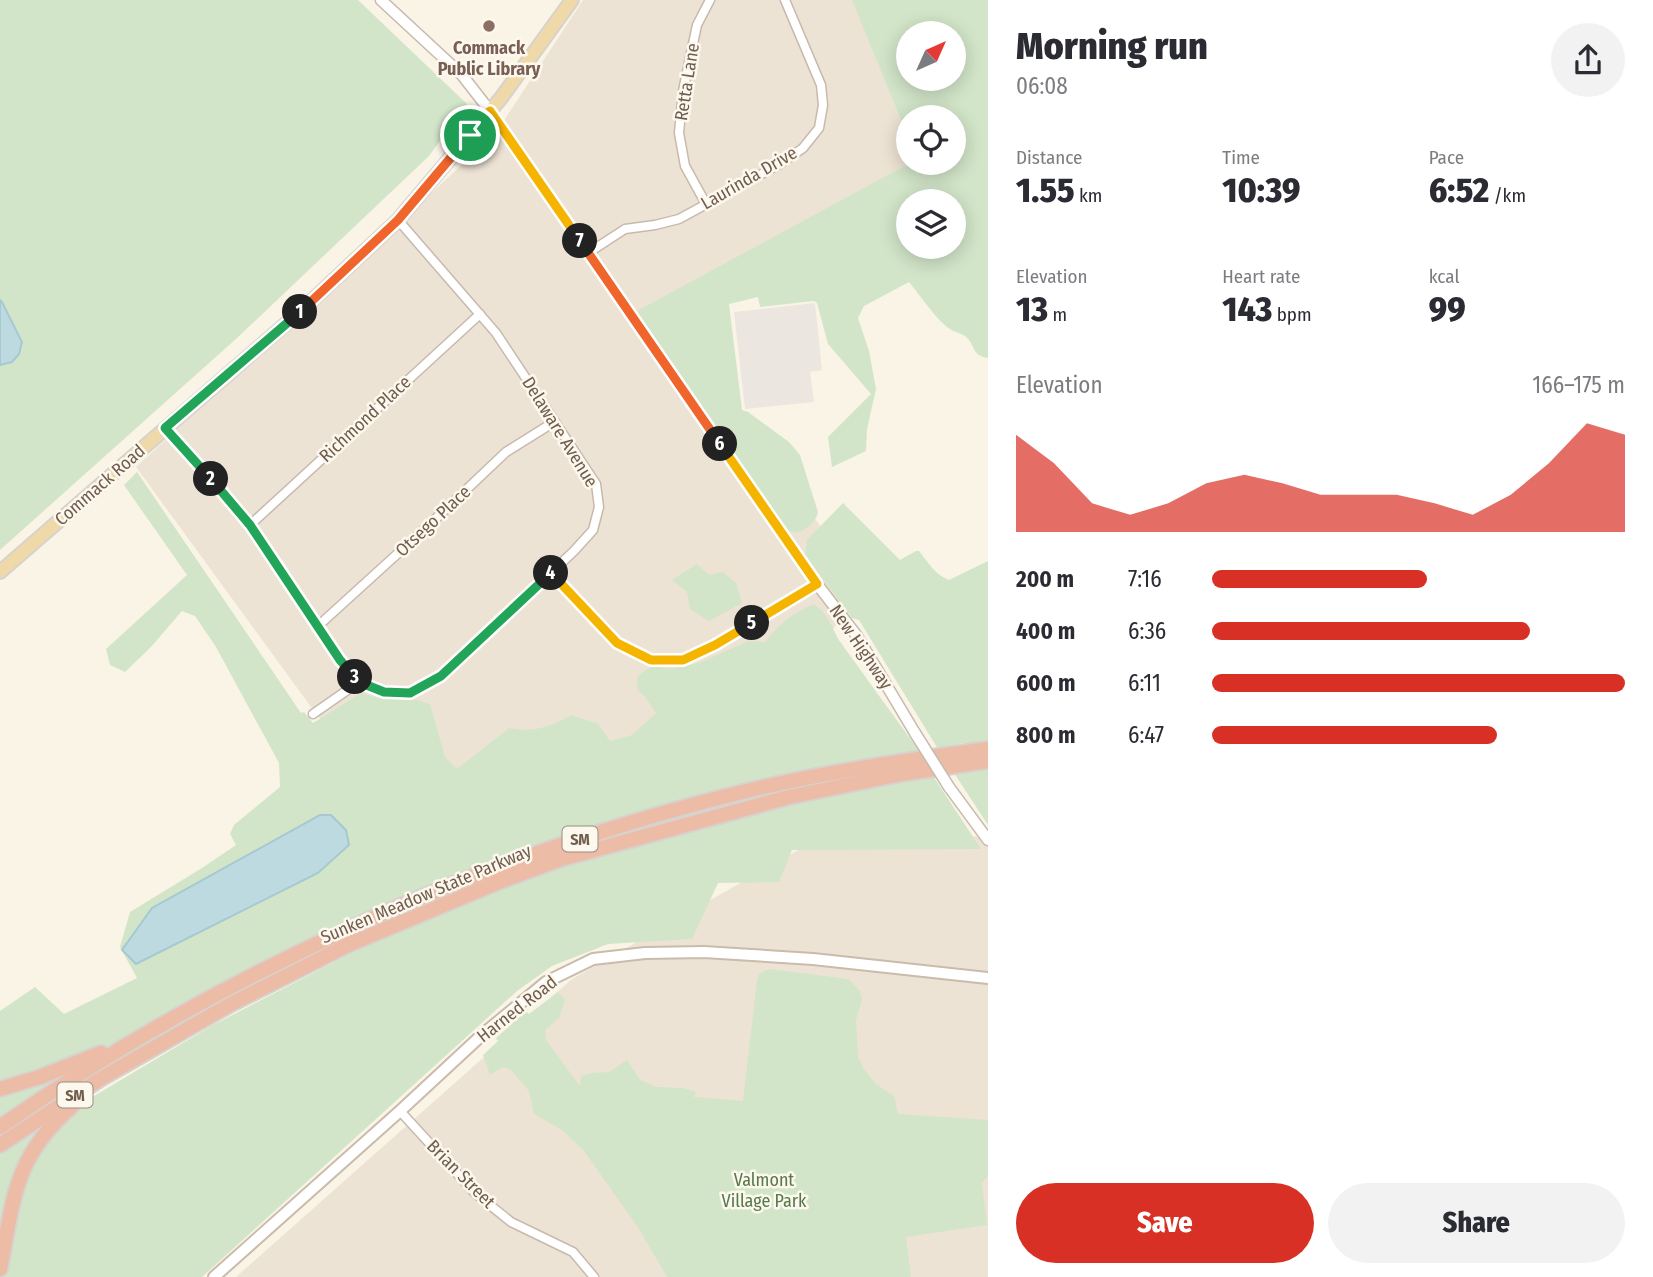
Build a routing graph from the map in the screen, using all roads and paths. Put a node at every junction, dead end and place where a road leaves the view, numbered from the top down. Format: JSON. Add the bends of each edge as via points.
{"nodes":[{"id":1,"x":381,"y":0,"type":"edge"},
{"id":2,"x":572,"y":0,"type":"edge"},
{"id":3,"x":710,"y":0,"type":"edge"},
{"id":4,"x":785,"y":0,"type":"edge"},
{"id":5,"x":490,"y":111,"type":"junction"},
{"id":6,"x":706,"y":204,"type":"junction"},
{"id":7,"x":398,"y":220,"type":"junction"},
{"id":8,"x":588,"y":253,"type":"junction"},
{"id":9,"x":480,"y":314,"type":"junction"},
{"id":10,"x":554,"y":422,"type":"junction"},
{"id":11,"x":165,"y":428,"type":"junction"},
{"id":12,"x":250,"y":525,"type":"junction"},
{"id":13,"x":0,"y":572,"type":"edge"},
{"id":14,"x":552,"y":572,"type":"junction"},
{"id":15,"x":817,"y":584,"type":"junction"},
{"id":16,"x":318,"y":626,"type":"junction"},
{"id":17,"x":359,"y":682,"type":"junction"},
{"id":18,"x":313,"y":714,"type":"dead end"},
{"id":19,"x":988,"y":749,"type":"edge"},
{"id":20,"x":988,"y":761,"type":"edge"},
{"id":21,"x":988,"y":840,"type":"edge"},
{"id":22,"x":988,"y":978,"type":"edge"},
{"id":23,"x":148,"y":1042,"type":"junction"},
{"id":24,"x":0,"y":1089,"type":"edge"},
{"id":25,"x":400,"y":1111,"type":"junction"},
{"id":26,"x":0,"y":1127,"type":"edge"},
{"id":27,"x":0,"y":1145,"type":"edge"},
{"id":28,"x":0,"y":1269,"type":"edge"},
{"id":29,"x":214,"y":1277,"type":"edge"},
{"id":30,"x":594,"y":1277,"type":"edge"}],
"edges":[{"from":1,"to":5,"type":"street","name":"New Highway","via":[[462,75]]},
{"from":2,"to":5,"type":"main road","name":"Commack Road"},
{"from":3,"to":6,"type":"street","name":"Retta Lane","via":[[697,25],[679,133],[685,166]]},
{"from":4,"to":6,"type":"street","name":"Laurinda Drive","via":[[821,85],[819,128],[803,148],[780,164]]},
{"from":5,"to":7,"type":"main road","name":"Commack Road"},
{"from":5,"to":8,"type":"street","name":"New Highway"},
{"from":6,"to":8,"type":"street","name":"Laurinda Drive","via":[[679,219],[625,229]]},
{"from":7,"to":9,"type":"street","name":"Delaware Avenue"},
{"from":7,"to":11,"type":"main road","name":"Commack Road"},
{"from":8,"to":15,"type":"street","name":"New Highway"},
{"from":9,"to":10,"type":"street","name":"Delaware Avenue"},
{"from":9,"to":12,"type":"street","name":"Richmond Place"},
{"from":10,"to":14,"type":"street","name":"Delaware Avenue","via":[[596,484],[599,507],[593,530]]},
{"from":10,"to":16,"type":"street","name":"Otsego Place","via":[[506,452]]},
{"from":11,"to":12,"type":"street"},
{"from":11,"to":13,"type":"main road","name":"Commack Road"},
{"from":12,"to":16,"type":"street"},
{"from":14,"to":15,"type":"street","via":[[617,643],[651,660],[683,660]]},
{"from":14,"to":17,"type":"street","name":"Delaware Avenue","via":[[441,676],[410,693],[384,692]]},
{"from":15,"to":21,"type":"street","name":"New Highway","bridge":true,"via":[[857,636],[949,787]]},
{"from":16,"to":17,"type":"street"},
{"from":17,"to":18,"type":"street"},
{"from":19,"to":23,"type":"highway","name":"Sunken Meadow State Parkway","number":"SM","via":[[755,789],[518,860],[307,949],[196,1006]]},
{"from":20,"to":23,"type":"highway","name":"Sunken Meadow State Parkway","number":"SM","via":[[789,797],[561,859],[332,953]]},
{"from":22,"to":25,"type":"main road","name":"Harned Road","via":[[704,952],[593,959],[546,982]]},
{"from":23,"to":24,"type":"highway"},
{"from":23,"to":26,"type":"highway","name":"Sunken Meadow State Parkway","number":"SM","via":[[91,1067]]},
{"from":23,"to":27,"type":"highway","name":"Sunken Meadow State Parkway","number":"SM"},
{"from":23,"to":28,"type":"highway","via":[[107,1082],[72,1105],[37,1143],[14,1193]]},
{"from":25,"to":29,"type":"main road","name":"Harned Road"},
{"from":25,"to":30,"type":"street","name":"Brian Street","via":[[475,1194],[511,1222],[573,1252]]}]}
